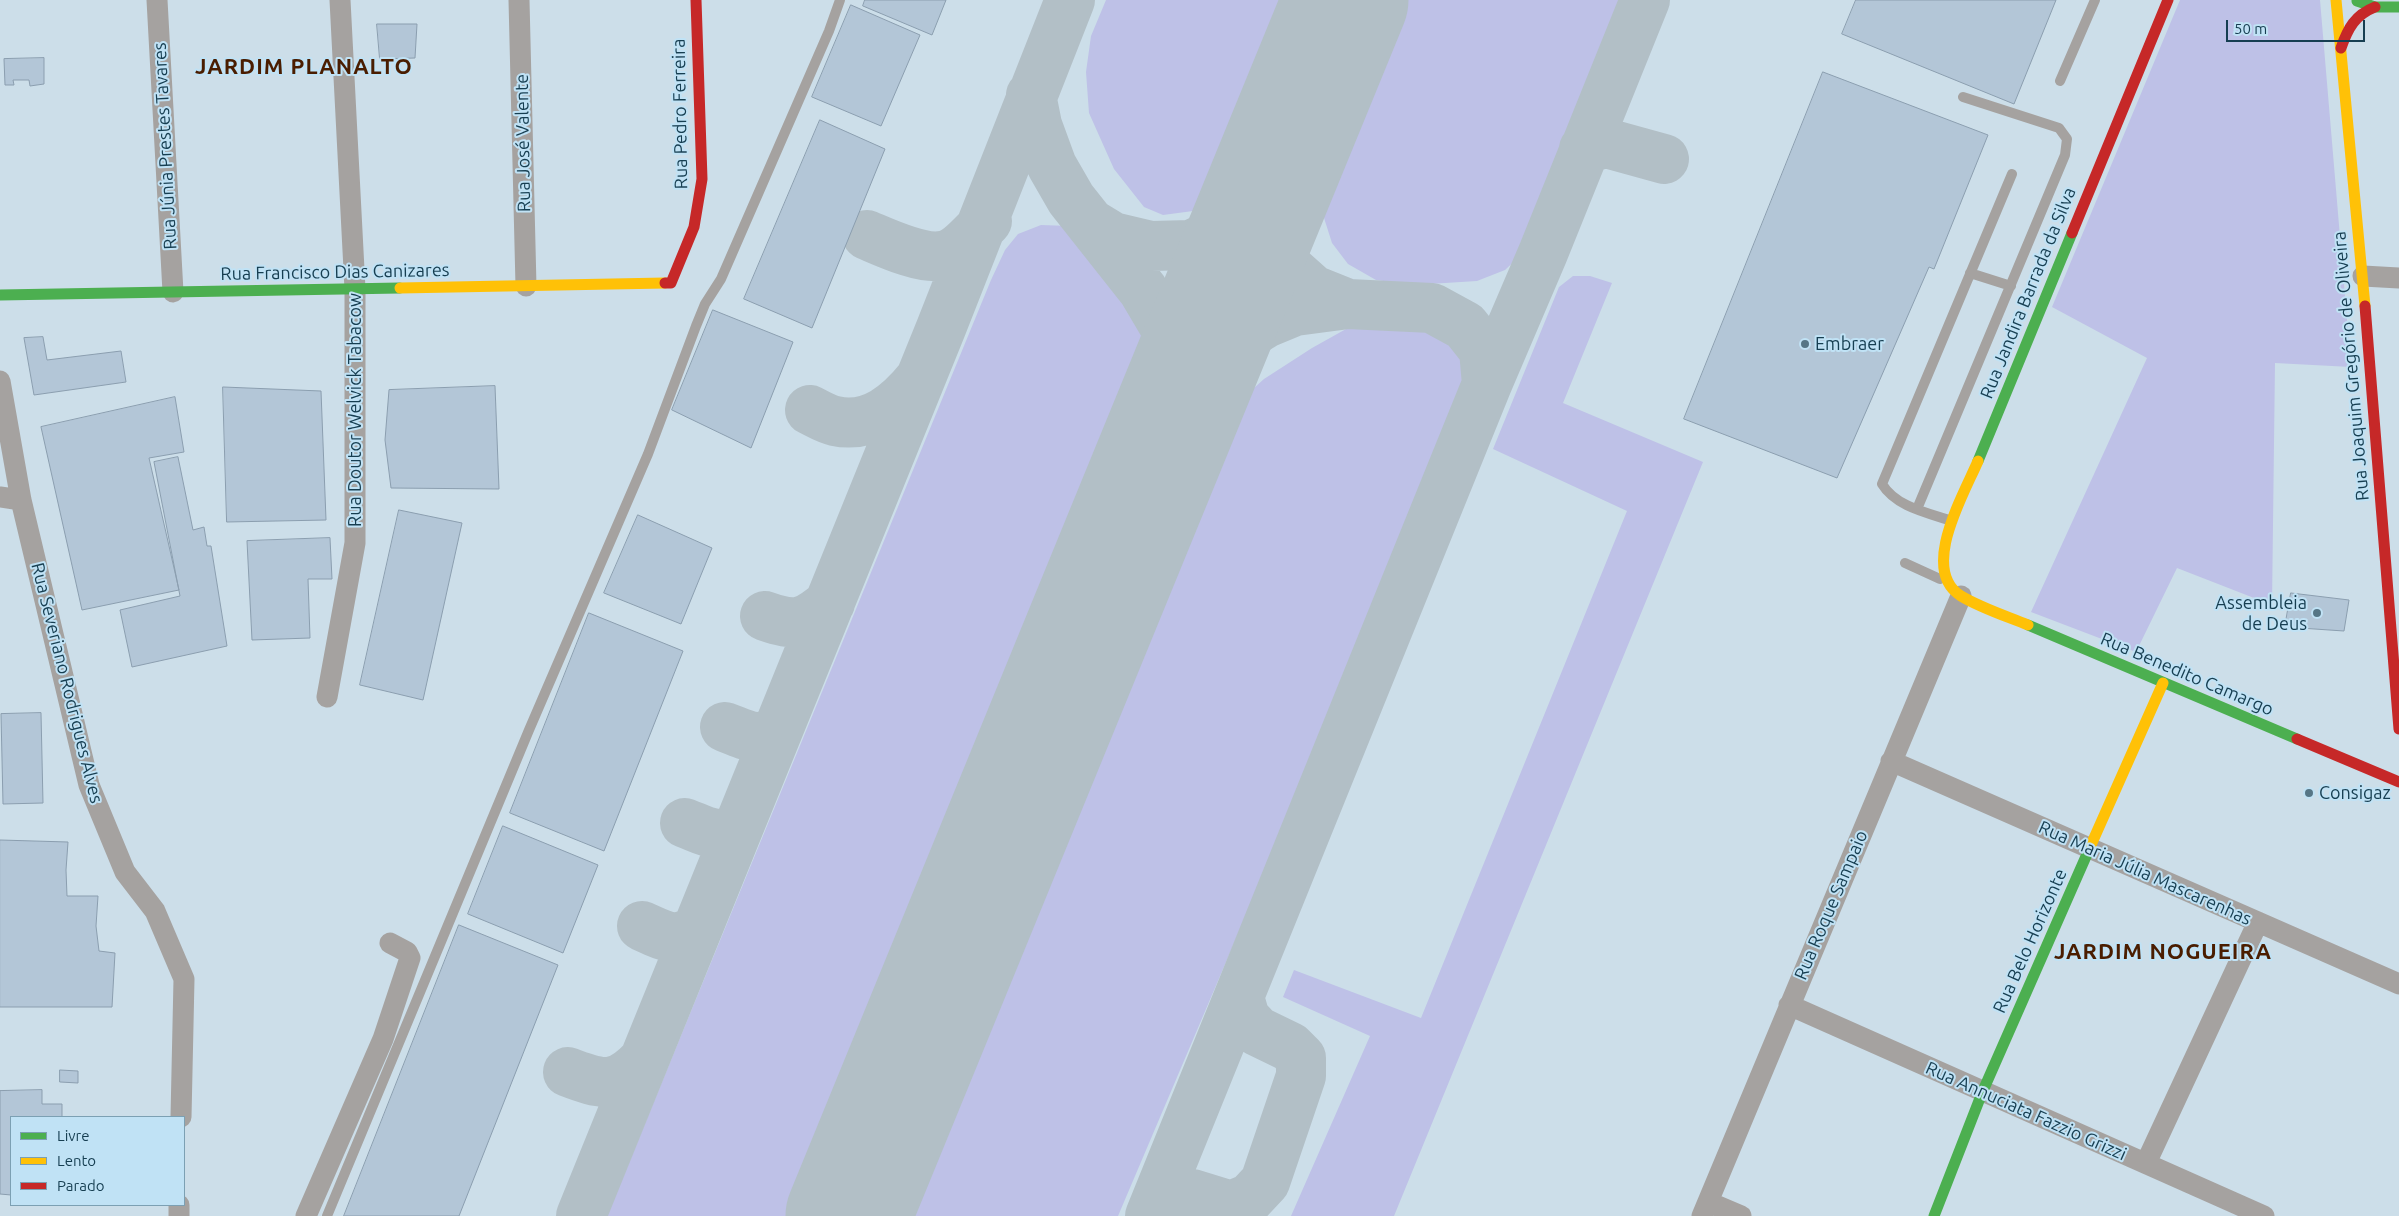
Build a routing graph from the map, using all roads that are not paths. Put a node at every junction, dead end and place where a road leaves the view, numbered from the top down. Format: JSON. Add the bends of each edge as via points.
{"nodes":[{"id":1,"x":157,"y":0,"type":"edge"},
{"id":2,"x":340,"y":0,"type":"edge"},
{"id":3,"x":519,"y":0,"type":"edge"},
{"id":4,"x":696,"y":0,"type":"edge"},
{"id":5,"x":840,"y":0,"type":"edge"},
{"id":6,"x":2094,"y":0,"type":"edge"},
{"id":7,"x":2168,"y":0,"type":"edge"},
{"id":8,"x":2336,"y":0,"type":"edge"},
{"id":9,"x":2356,"y":0,"type":"edge"},
{"id":10,"x":2374,"y":7,"type":"junction"},
{"id":11,"x":2399,"y":7,"type":"edge"},
{"id":12,"x":2341,"y":48,"type":"junction"},
{"id":13,"x":2060,"y":80,"type":"dead end"},
{"id":14,"x":1963,"y":97,"type":"dead end"},
{"id":15,"x":2012,"y":174,"type":"dead end"},
{"id":16,"x":1970,"y":273,"type":"junction"},
{"id":17,"x":2362,"y":276,"type":"junction"},
{"id":18,"x":2399,"y":278,"type":"edge"},
{"id":19,"x":671,"y":283,"type":"joint"},
{"id":20,"x":526,"y":286,"type":"junction"},
{"id":21,"x":2010,"y":286,"type":"junction"},
{"id":22,"x":355,"y":289,"type":"junction"},
{"id":23,"x":173,"y":292,"type":"junction"},
{"id":24,"x":0,"y":295,"type":"edge"},
{"id":25,"x":0,"y":381,"type":"edge"},
{"id":26,"x":0,"y":497,"type":"edge"},
{"id":27,"x":21,"y":500,"type":"junction"},
{"id":28,"x":1917,"y":509,"type":"junction"},
{"id":29,"x":1953,"y":522,"type":"junction"},
{"id":30,"x":2391,"y":533,"type":"edge"},
{"id":31,"x":1905,"y":563,"type":"dead end"},
{"id":32,"x":1945,"y":581,"type":"junction"},
{"id":33,"x":1961,"y":596,"type":"junction"},
{"id":34,"x":2395,"y":635,"type":"edge"},
{"id":35,"x":2163,"y":683,"type":"junction"},
{"id":36,"x":327,"y":697,"type":"dead end"},
{"id":37,"x":2399,"y":729,"type":"edge"},
{"id":38,"x":1891,"y":761,"type":"junction"},
{"id":39,"x":2399,"y":782,"type":"edge"},
{"id":40,"x":2090,"y":848,"type":"junction"},
{"id":41,"x":2258,"y":922,"type":"junction"},
{"id":42,"x":390,"y":943,"type":"dead end"},
{"id":43,"x":2399,"y":984,"type":"edge"},
{"id":44,"x":1789,"y":1006,"type":"junction"},
{"id":45,"x":1982,"y":1093,"type":"junction"},
{"id":46,"x":181,"y":1116,"type":"edge"},
{"id":47,"x":2146,"y":1163,"type":"junction"},
{"id":48,"x":1705,"y":1209,"type":"edge"},
{"id":49,"x":306,"y":1216,"type":"edge"},
{"id":50,"x":327,"y":1216,"type":"edge"},
{"id":51,"x":1741,"y":1216,"type":"edge"},
{"id":52,"x":1934,"y":1216,"type":"edge"},
{"id":53,"x":2264,"y":1216,"type":"edge"}],
"edges":[{"from":1,"to":23,"type":"street","name":"Rua Júnia Prestes Tavares"},
{"from":2,"to":22,"type":"street","name":"Rua Doutor Welvick Tabacow"},
{"from":3,"to":20,"type":"street","name":"Rua José Valente"},
{"from":4,"to":19,"type":"street","name":"Rua Pedro Ferreira","via":[[702,179],[694,227]]},
{"from":5,"to":50,"type":"lane","via":[[721,279],[705,304],[648,454],[528,730]]},
{"from":6,"to":13,"type":"lane"},
{"from":7,"to":29,"type":"street","name":"Rua Jandira Barrada da Silva"},
{"from":8,"to":12,"type":"street","name":"Rua Joaquim Gregório de Oliveira"},
{"from":9,"to":10,"type":"street"},
{"from":10,"to":11,"type":"street"},
{"from":10,"to":12,"type":"street","via":[[2354,19]]},
{"from":12,"to":17,"type":"street","name":"Rua Joaquim Gregório de Oliveira"},
{"from":14,"to":21,"type":"lane","via":[[2059,128],[2067,139],[2064,155]]},
{"from":15,"to":16,"type":"lane"},
{"from":16,"to":21,"type":"lane"},
{"from":16,"to":28,"type":"lane","via":[[1882,484],[1889,495]]},
{"from":17,"to":18,"type":"street"},
{"from":17,"to":30,"type":"street","name":"Rua Joaquim Gregório de Oliveira"},
{"from":19,"to":20,"type":"street","name":"Rua Francisco Dias Canizares"},
{"from":20,"to":22,"type":"street","name":"Rua Francisco Dias Canizares"},
{"from":21,"to":28,"type":"lane"},
{"from":22,"to":23,"type":"street","name":"Rua Francisco Dias Canizares"},
{"from":22,"to":36,"type":"street","name":"Rua Doutor Welvick Tabacow","via":[[354,543]]},
{"from":23,"to":24,"type":"street","name":"Rua Francisco Dias Canizares"},
{"from":25,"to":27,"type":"street","name":"Rua Severiano Rodrigues Alves"},
{"from":26,"to":27,"type":"street"},
{"from":27,"to":46,"type":"street","name":"Rua Severiano Rodrigues Alves","via":[[89,785],[124,872],[155,911],[184,979]]},
{"from":28,"to":29,"type":"lane"},
{"from":29,"to":32,"type":"street","name":"Rua Jandira Barrada da Silva","via":[[1941,560]]},
{"from":30,"to":34,"type":"street","name":"Rua Joaquim Gregório de Oliveira"},
{"from":31,"to":32,"type":"lane"},
{"from":32,"to":33,"type":"street"},
{"from":33,"to":35,"type":"street","name":"Rua Benedito Camargo"},
{"from":33,"to":38,"type":"street","name":"Rua Roque Sampaio"},
{"from":34,"to":37,"type":"street","name":"Rua Joaquim Gregório de Oliveira"},
{"from":35,"to":39,"type":"street","name":"Rua Benedito Camargo"},
{"from":35,"to":40,"type":"street","name":"Rua Belo Horizonte"},
{"from":38,"to":40,"type":"street","name":"Rua Maria Júlia Mascarenhas"},
{"from":38,"to":44,"type":"street","name":"Rua Roque Sampaio"},
{"from":40,"to":41,"type":"street","name":"Rua Maria Júlia Mascarenhas"},
{"from":40,"to":45,"type":"street","name":"Rua Belo Horizonte"},
{"from":41,"to":43,"type":"street","name":"Rua Maria Júlia Mascarenhas"},
{"from":41,"to":47,"type":"street"},
{"from":42,"to":49,"type":"street","via":[[410,958],[383,1038]]},
{"from":44,"to":45,"type":"street","name":"Rua Annuciata Fazzio Grizzi"},
{"from":44,"to":48,"type":"street","name":"Rua Roque Sampaio"},
{"from":45,"to":47,"type":"street","name":"Rua Annuciata Fazzio Grizzi"},
{"from":45,"to":52,"type":"street","name":"Rua Belo Horizonte"},
{"from":47,"to":53,"type":"street","name":"Rua Annuciata Fazzio Grizzi"},
{"from":48,"to":51,"type":"street"}]}
